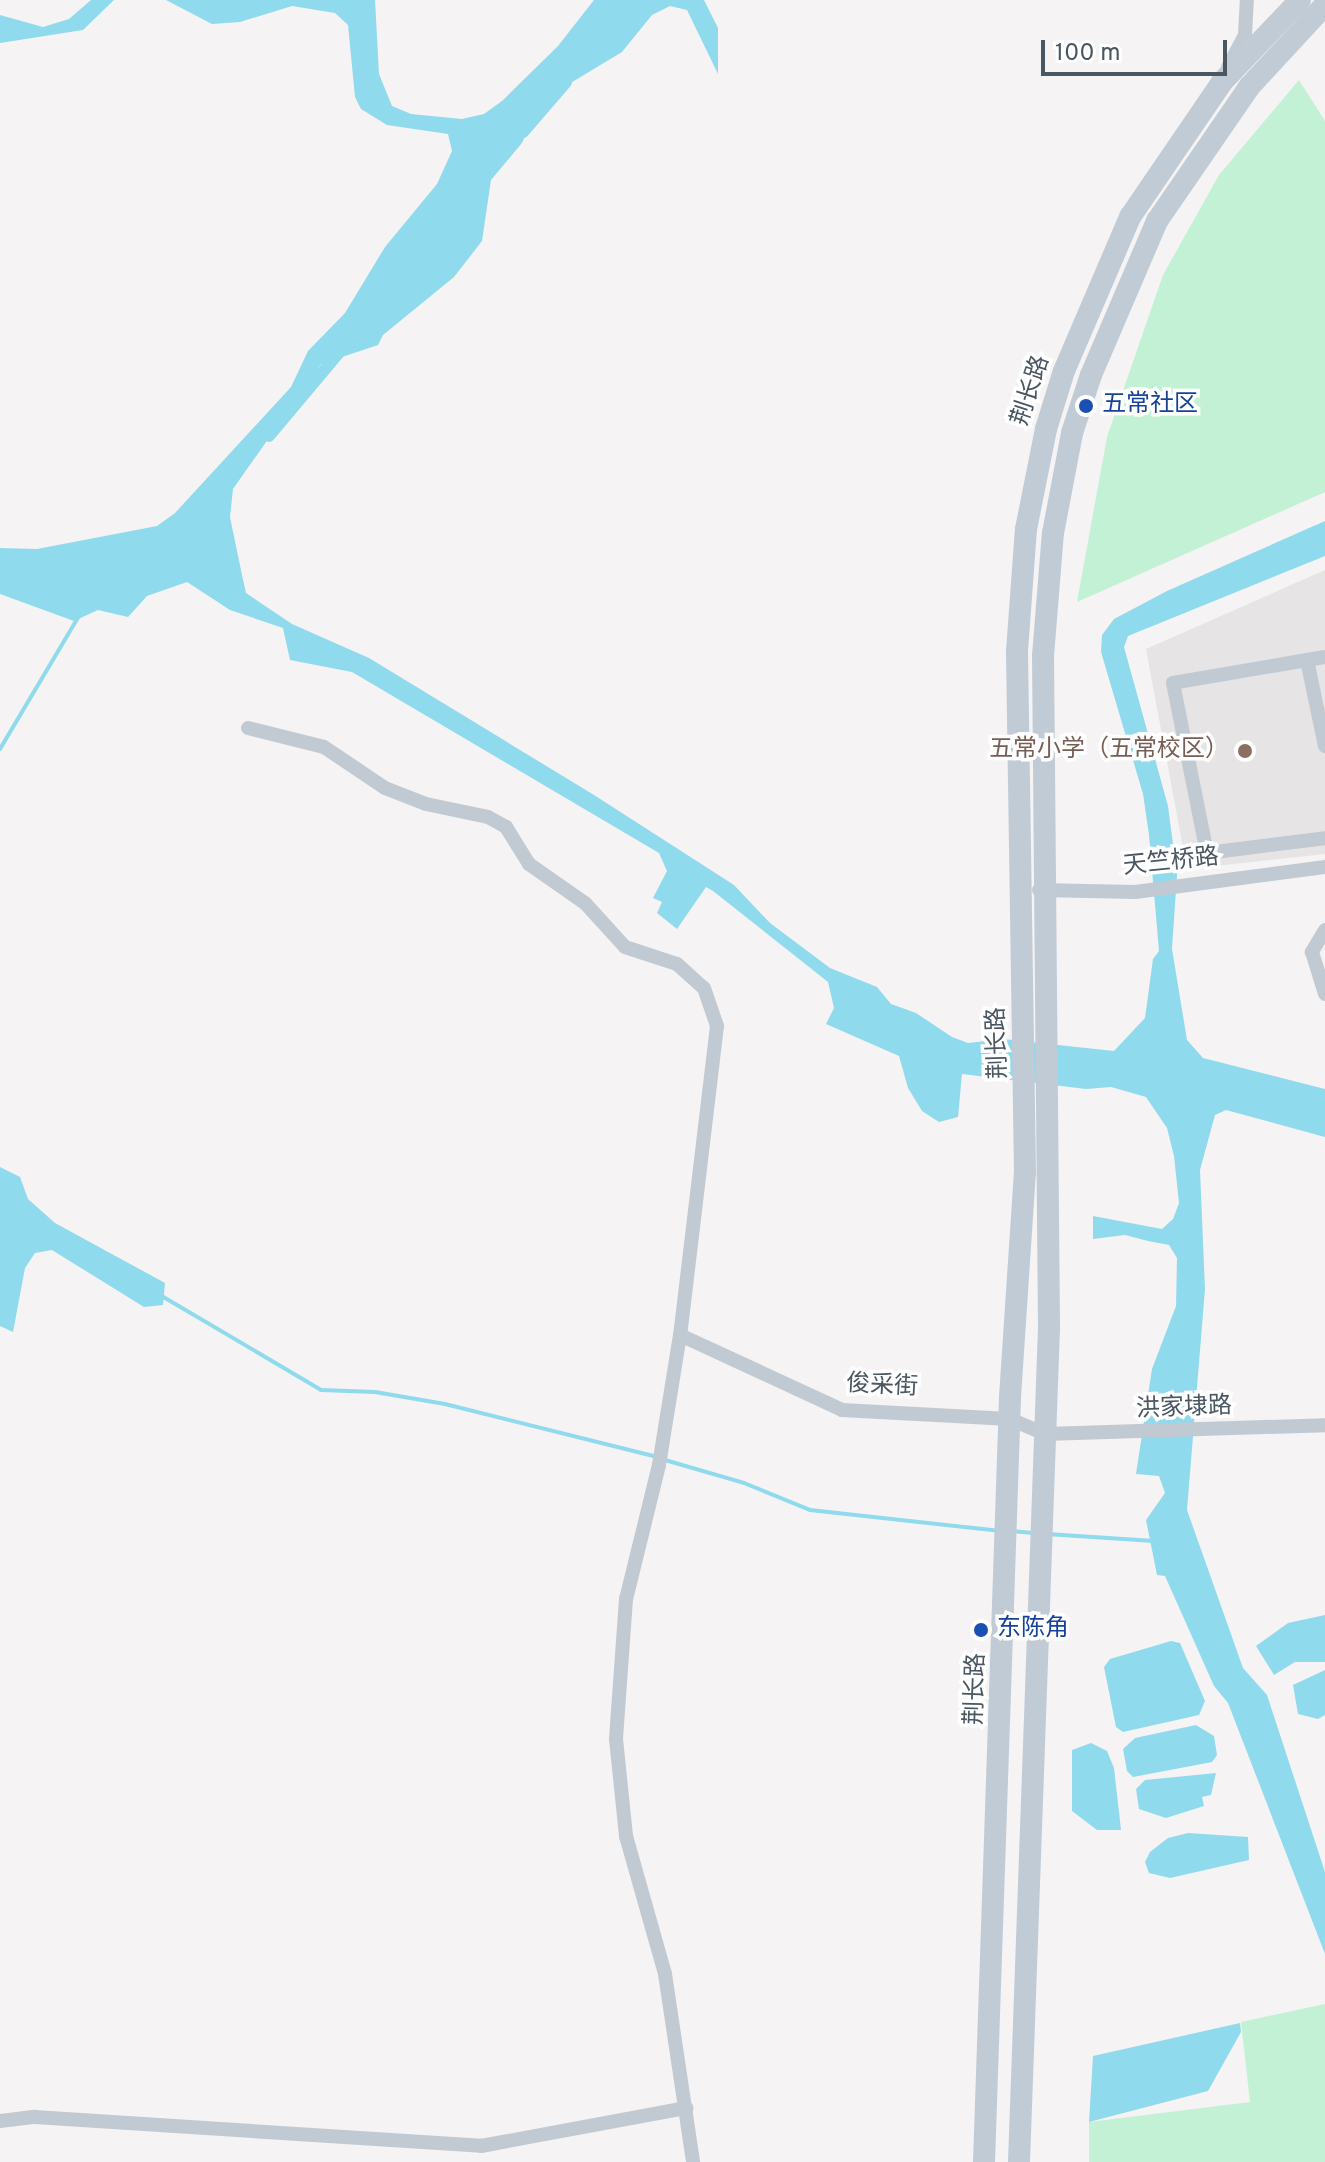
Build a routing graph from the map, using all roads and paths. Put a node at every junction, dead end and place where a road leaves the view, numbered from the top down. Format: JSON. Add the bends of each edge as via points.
{"nodes":[{"id":1,"x":1247,"y":0,"type":"edge"},
{"id":2,"x":1300,"y":0,"type":"edge"},
{"id":3,"x":1325,"y":5,"type":"edge"},
{"id":4,"x":1214,"y":92,"type":"junction"},
{"id":5,"x":1325,"y":657,"type":"edge"},
{"id":6,"x":1307,"y":660,"type":"junction"},
{"id":7,"x":248,"y":728,"type":"dead end"},
{"id":8,"x":1325,"y":746,"type":"edge"},
{"id":9,"x":1325,"y":838,"type":"edge"},
{"id":10,"x":1325,"y":867,"type":"edge"},
{"id":11,"x":1021,"y":890,"type":"junction"},
{"id":12,"x":1045,"y":890,"type":"junction"},
{"id":13,"x":1325,"y":930,"type":"edge"},
{"id":14,"x":1325,"y":994,"type":"edge"},
{"id":15,"x":1038,"y":1092,"type":"junction"},
{"id":16,"x":680,"y":1335,"type":"junction"},
{"id":17,"x":1010,"y":1419,"type":"junction"},
{"id":18,"x":1325,"y":1425,"type":"edge"},
{"id":19,"x":1045,"y":1434,"type":"junction"},
{"id":20,"x":687,"y":2108,"type":"junction"},
{"id":21,"x":0,"y":2121,"type":"edge"},
{"id":22,"x":693,"y":2162,"type":"edge"},
{"id":23,"x":984,"y":2162,"type":"edge"},
{"id":24,"x":1019,"y":2162,"type":"edge"}],
"edges":[{"from":1,"to":4,"type":"street","via":[[1245,35]]},
{"from":2,"to":4,"type":"main road","name":"荆长路"},
{"from":3,"to":12,"type":"main road","name":"荆长路","via":[[1249,87],[1157,221],[1072,433],[1046,593]]},
{"from":4,"to":11,"type":"main road","name":"荆长路","via":[[1130,217],[1064,371],[1046,429],[1020,589]]},
{"from":5,"to":6,"type":"street"},
{"from":6,"to":8,"type":"street"},
{"from":6,"to":9,"type":"street","via":[[1173,683],[1207,853]]},
{"from":7,"to":16,"type":"street","via":[[324,747],[385,788],[506,827],[529,864],[585,903],[625,947],[677,964],[704,988],[717,1026],[716,1066]]},
{"from":10,"to":12,"type":"street","name":"天竺桥路","via":[[1135,892]]},
{"from":11,"to":12,"type":"street","name":"天竺桥路"},
{"from":11,"to":15,"type":"main road","name":"荆长路","via":[[1025,1028]]},
{"from":12,"to":15,"type":"main road","name":"荆长路","via":[[1049,1031]]},
{"from":13,"to":14,"type":"street","via":[[1312,952]]},
{"from":15,"to":17,"type":"main road","name":"荆长路"},
{"from":15,"to":19,"type":"main road","name":"荆长路"},
{"from":16,"to":17,"type":"street","name":"俊采街","via":[[842,1410]]},
{"from":16,"to":20,"type":"street","via":[[660,1458],[626,1599],[616,1739],[626,1836],[665,1974]]},
{"from":17,"to":19,"type":"street","name":"俊采街"},
{"from":17,"to":23,"type":"main road","name":"荆长路"},
{"from":18,"to":19,"type":"street","name":"洪家埭路"},
{"from":19,"to":24,"type":"main road","name":"荆长路"},
{"from":20,"to":21,"type":"street","via":[[481,2146],[51,2117]]},
{"from":20,"to":22,"type":"street"}]}
